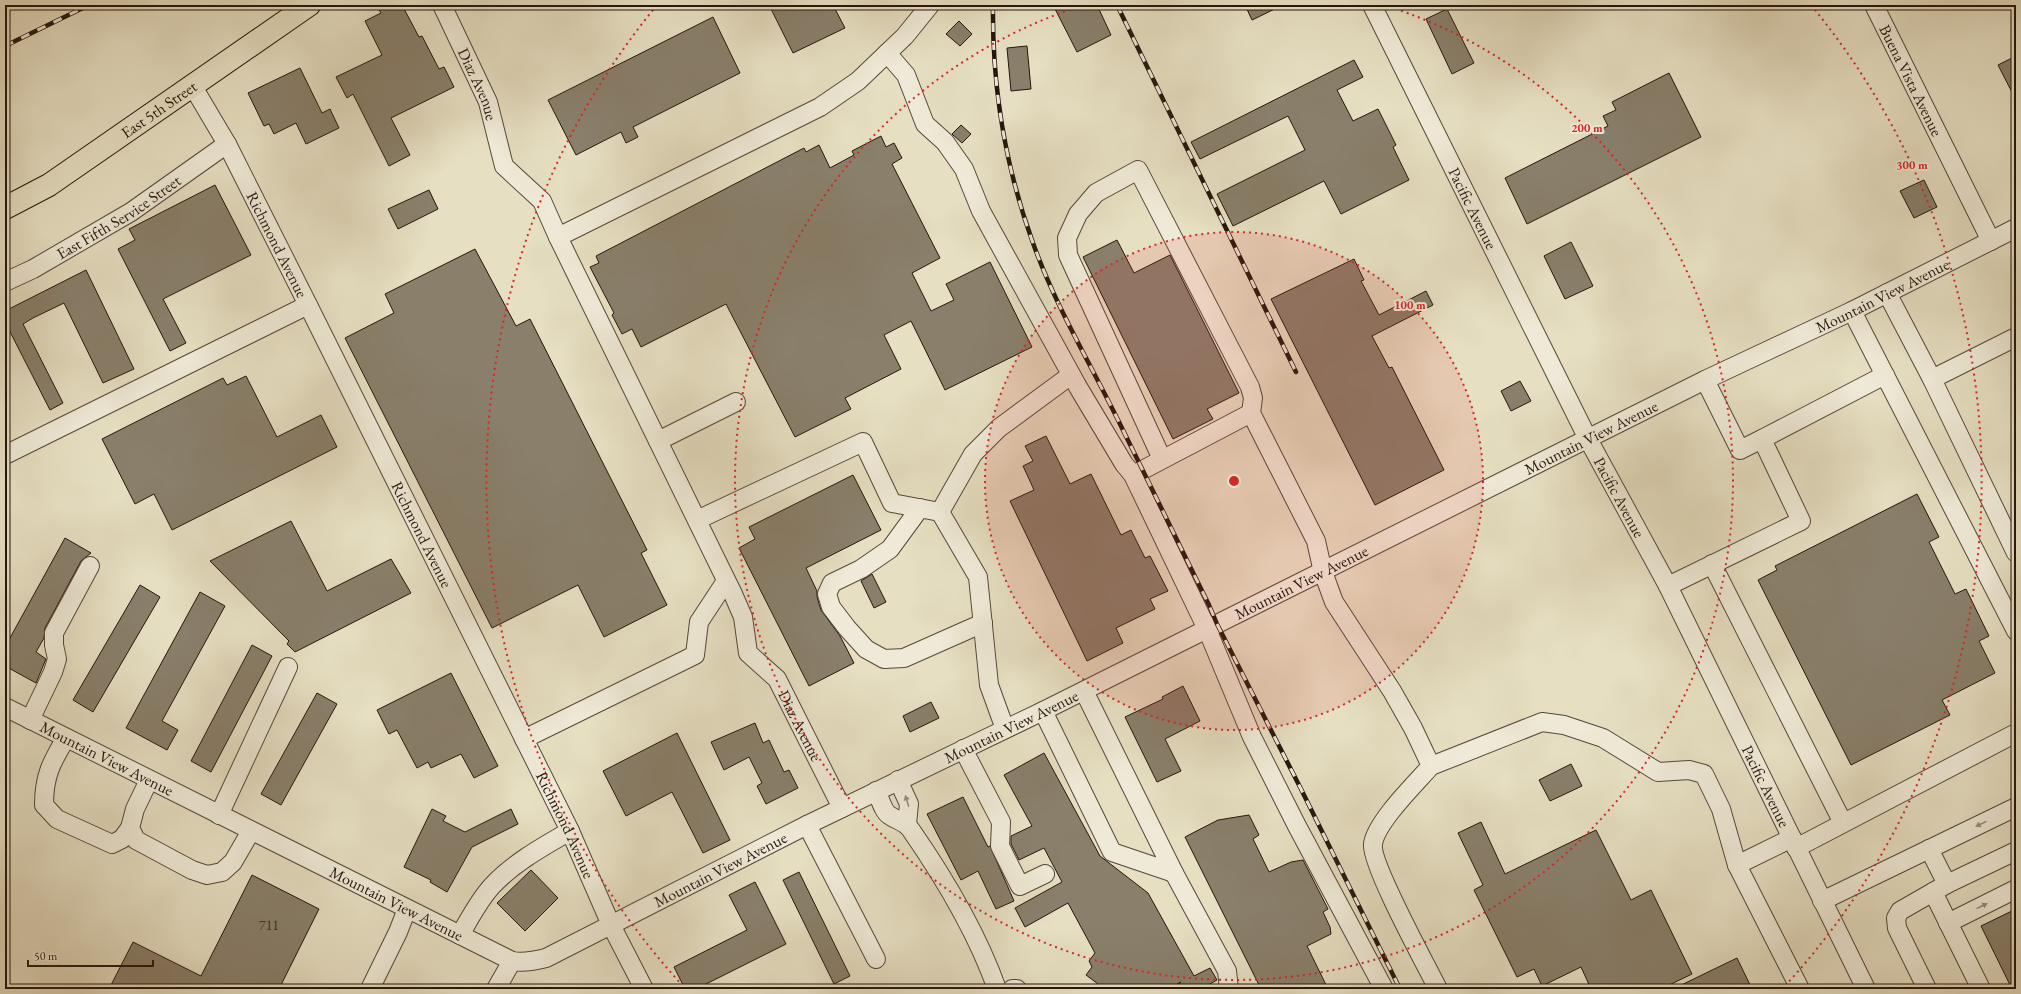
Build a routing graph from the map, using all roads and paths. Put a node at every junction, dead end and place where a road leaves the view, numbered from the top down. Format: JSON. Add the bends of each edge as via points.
{"nodes":[{"id":1,"x":309,"y":5,"type":"edge"},
{"id":2,"x":442,"y":5,"type":"edge"},
{"id":3,"x":930,"y":5,"type":"edge"},
{"id":4,"x":1372,"y":5,"type":"edge"},
{"id":5,"x":1874,"y":5,"type":"edge"},
{"id":6,"x":887,"y":53,"type":"junction"},
{"id":7,"x":192,"y":85,"type":"junction"},
{"id":8,"x":227,"y":144,"type":"junction"},
{"id":9,"x":5,"y":208,"type":"edge"},
{"id":10,"x":2016,"y":228,"type":"edge"},
{"id":11,"x":558,"y":237,"type":"junction"},
{"id":12,"x":1991,"y":241,"type":"junction"},
{"id":13,"x":5,"y":282,"type":"edge"},
{"id":14,"x":1887,"y":293,"type":"junction"},
{"id":15,"x":308,"y":305,"type":"junction"},
{"id":16,"x":1852,"y":311,"type":"junction"},
{"id":17,"x":2016,"y":337,"type":"edge"},
{"id":18,"x":1071,"y":375,"type":"junction"},
{"id":19,"x":1885,"y":375,"type":"junction"},
{"id":20,"x":1932,"y":379,"type":"junction"},
{"id":21,"x":1705,"y":380,"type":"junction"},
{"id":22,"x":736,"y":402,"type":"dead end"},
{"id":23,"x":1251,"y":413,"type":"junction"},
{"id":24,"x":1762,"y":439,"type":"junction"},
{"id":25,"x":1588,"y":440,"type":"junction"},
{"id":26,"x":658,"y":442,"type":"junction"},
{"id":27,"x":5,"y":455,"type":"edge"},
{"id":28,"x":1162,"y":459,"type":"junction"},
{"id":29,"x":1133,"y":474,"type":"junction"},
{"id":30,"x":920,"y":508,"type":"junction"},
{"id":31,"x":940,"y":512,"type":"junction"},
{"id":32,"x":697,"y":520,"type":"junction"},
{"id":33,"x":2016,"y":553,"type":"edge"},
{"id":34,"x":1712,"y":564,"type":"junction"},
{"id":35,"x":90,"y":566,"type":"dead end"},
{"id":36,"x":1323,"y":572,"type":"junction"},
{"id":37,"x":726,"y":581,"type":"junction"},
{"id":38,"x":1668,"y":586,"type":"junction"},
{"id":39,"x":982,"y":623,"type":"junction"},
{"id":40,"x":1207,"y":629,"type":"junction"},
{"id":41,"x":2016,"y":631,"type":"edge"},
{"id":42,"x":288,"y":667,"type":"dead end"},
{"id":43,"x":1084,"y":690,"type":"junction"},
{"id":44,"x":5,"y":707,"type":"edge"},
{"id":45,"x":1043,"y":711,"type":"junction"},
{"id":46,"x":30,"y":720,"type":"junction"},
{"id":47,"x":1005,"y":729,"type":"junction"},
{"id":48,"x":2016,"y":733,"type":"edge"},
{"id":49,"x":66,"y":738,"type":"junction"},
{"id":50,"x":524,"y":739,"type":"junction"},
{"id":51,"x":963,"y":748,"type":"junction"},
{"id":52,"x":1431,"y":766,"type":"junction"},
{"id":53,"x":149,"y":780,"type":"junction"},
{"id":54,"x":898,"y":780,"type":"junction"},
{"id":55,"x":876,"y":791,"type":"junction"},
{"id":56,"x":2016,"y":807,"type":"edge"},
{"id":57,"x":842,"y":808,"type":"junction"},
{"id":58,"x":219,"y":815,"type":"junction"},
{"id":59,"x":1843,"y":823,"type":"junction"},
{"id":60,"x":907,"y":824,"type":"junction"},
{"id":61,"x":807,"y":825,"type":"junction"},
{"id":62,"x":130,"y":828,"type":"junction"},
{"id":63,"x":251,"y":831,"type":"junction"},
{"id":64,"x":570,"y":831,"type":"junction"},
{"id":65,"x":1794,"y":843,"type":"junction"},
{"id":66,"x":1929,"y":849,"type":"junction"},
{"id":67,"x":2016,"y":851,"type":"edge"},
{"id":68,"x":1737,"y":865,"type":"junction"},
{"id":69,"x":1174,"y":873,"type":"junction"},
{"id":70,"x":1045,"y":874,"type":"dead end"},
{"id":71,"x":1940,"y":888,"type":"junction"},
{"id":72,"x":2016,"y":889,"type":"edge"},
{"id":73,"x":1822,"y":901,"type":"junction"},
{"id":74,"x":407,"y":909,"type":"junction"},
{"id":75,"x":1948,"y":923,"type":"junction"},
{"id":76,"x":611,"y":925,"type":"junction"},
{"id":77,"x":460,"y":935,"type":"junction"},
{"id":78,"x":876,"y":959,"type":"dead end"},
{"id":79,"x":512,"y":961,"type":"junction"},
{"id":80,"x":370,"y":989,"type":"edge"},
{"id":81,"x":496,"y":989,"type":"edge"},
{"id":82,"x":644,"y":989,"type":"edge"},
{"id":83,"x":997,"y":989,"type":"edge"},
{"id":84,"x":1012,"y":989,"type":"edge"},
{"id":85,"x":1017,"y":989,"type":"edge"},
{"id":86,"x":1229,"y":989,"type":"edge"},
{"id":87,"x":1384,"y":989,"type":"edge"},
{"id":88,"x":1438,"y":989,"type":"edge"},
{"id":89,"x":1800,"y":989,"type":"edge"},
{"id":90,"x":1866,"y":989,"type":"edge"},
{"id":91,"x":1927,"y":989,"type":"edge"},
{"id":92,"x":1981,"y":989,"type":"edge"}],
"edges":[{"from":1,"to":7,"type":"main road","name":"East 5th Street"},
{"from":2,"to":11,"type":"street","name":"Diaz Avenue","via":[[488,102],[504,166],[542,201]]},
{"from":3,"to":6,"type":"street"},
{"from":4,"to":25,"type":"street","name":"Pacific Avenue"},
{"from":5,"to":12,"type":"street","name":"Buena Vista Avenue"},
{"from":6,"to":11,"type":"street","via":[[858,82],[820,107]]},
{"from":6,"to":18,"type":"street","via":[[906,74],[925,124],[944,142],[964,169],[981,211]]},
{"from":7,"to":8,"type":"street","name":"Richmond Avenue"},
{"from":7,"to":9,"type":"main road","name":"East 5th Street","via":[[49,185]]},
{"from":8,"to":13,"type":"street","name":"East Fifth Service Street","via":[[131,212],[33,269]]},
{"from":8,"to":15,"type":"street","name":"Richmond Avenue"},
{"from":10,"to":12,"type":"street","name":"Mountain View Avenue"},
{"from":11,"to":26,"type":"street"},
{"from":12,"to":14,"type":"street","name":"Mountain View Avenue"},
{"from":14,"to":16,"type":"street","name":"Mountain View Avenue"},
{"from":14,"to":20,"type":"street"},
{"from":15,"to":27,"type":"street"},
{"from":15,"to":50,"type":"street","name":"Richmond Avenue"},
{"from":16,"to":19,"type":"street"},
{"from":16,"to":21,"type":"street","name":"Mountain View Avenue"},
{"from":17,"to":20,"type":"street"},
{"from":18,"to":29,"type":"street","via":[[1124,464]]},
{"from":18,"to":31,"type":"street","via":[[999,428],[973,454]]},
{"from":19,"to":24,"type":"street"},
{"from":19,"to":41,"type":"street"},
{"from":20,"to":33,"type":"street"},
{"from":21,"to":24,"type":"street","via":[[1740,450]]},
{"from":21,"to":25,"type":"street","name":"Mountain View Avenue"},
{"from":22,"to":26,"type":"street"},
{"from":23,"to":28,"type":"street"},
{"from":23,"to":28,"type":"street","via":[[1254,398],[1250,387],[1138,170],[1096,193],[1078,214],[1068,238],[1068,255]]},
{"from":23,"to":36,"type":"street","via":[[1316,541]]},
{"from":24,"to":34,"type":"street","via":[[1802,521]]},
{"from":25,"to":36,"type":"street","name":"Mountain View Avenue"},
{"from":25,"to":38,"type":"street","name":"Pacific Avenue"},
{"from":26,"to":32,"type":"street"},
{"from":28,"to":29,"type":"street"},
{"from":29,"to":40,"type":"street"},
{"from":30,"to":31,"type":"street"},
{"from":30,"to":32,"type":"street","via":[[892,503],[862,442]]},
{"from":30,"to":39,"type":"street","via":[[890,549],[861,569],[832,583],[827,594],[831,607],[866,649],[884,659],[904,658]]},
{"from":31,"to":39,"type":"street","via":[[978,577]]},
{"from":32,"to":37,"type":"street"},
{"from":34,"to":38,"type":"street"},
{"from":34,"to":59,"type":"street"},
{"from":35,"to":46,"type":"street","via":[[54,632],[56,659],[53,672]]},
{"from":36,"to":40,"type":"street","name":"Mountain View Avenue"},
{"from":36,"to":52,"type":"street","via":[[1334,602],[1395,697]]},
{"from":37,"to":50,"type":"street","via":[[699,622],[695,655]]},
{"from":37,"to":57,"type":"street","name":"Diaz Avenue","via":[[743,617],[748,653],[777,679]]},
{"from":38,"to":65,"type":"street","name":"Pacific Avenue"},
{"from":39,"to":47,"type":"street","via":[[989,685]]},
{"from":40,"to":43,"type":"street","name":"Mountain View Avenue"},
{"from":40,"to":87,"type":"street","via":[[1252,737]]},
{"from":42,"to":58,"type":"street"},
{"from":43,"to":45,"type":"street","name":"Mountain View Avenue"},
{"from":43,"to":69,"type":"street"},
{"from":44,"to":46,"type":"street","name":"Mountain View Avenue"},
{"from":45,"to":47,"type":"street","name":"Mountain View Avenue"},
{"from":45,"to":69,"type":"street","via":[[1112,852]]},
{"from":46,"to":49,"type":"street","name":"Mountain View Avenue"},
{"from":47,"to":51,"type":"street","name":"Mountain View Avenue"},
{"from":48,"to":59,"type":"street"},
{"from":49,"to":53,"type":"street","name":"Mountain View Avenue"},
{"from":49,"to":62,"type":"street","via":[[50,766],[44,789],[44,806],[57,819],[112,844],[122,839]]},
{"from":50,"to":64,"type":"street","name":"Richmond Avenue"},
{"from":51,"to":54,"type":"street","name":"Mountain View Avenue"},
{"from":51,"to":70,"type":"street","via":[[1001,822],[1000,846],[1020,886]]},
{"from":52,"to":68,"type":"street","via":[[1542,722],[1564,725],[1603,738],[1658,772],[1689,770],[1704,774],[1721,809]]},
{"from":52,"to":88,"type":"street","via":[[1385,820],[1373,844],[1375,859]]},
{"from":53,"to":58,"type":"street","name":"Mountain View Avenue"},
{"from":53,"to":62,"type":"street","via":[[135,809]]},
{"from":54,"to":55,"type":"street","name":"Mountain View Avenue"},
{"from":60,"to":54,"type":"street","one_way":true,"via":[[909,804]]},
{"from":55,"to":57,"type":"street","name":"Mountain View Avenue"},
{"from":55,"to":60,"type":"street","via":[[888,815]]},
{"from":56,"to":66,"type":"street","one_way":true},
{"from":57,"to":61,"type":"street","name":"Mountain View Avenue"},
{"from":58,"to":63,"type":"street","name":"Mountain View Avenue"},
{"from":59,"to":65,"type":"street"},
{"from":60,"to":83,"type":"street","via":[[926,851],[970,928]]},
{"from":61,"to":76,"type":"street","name":"Mountain View Avenue"},
{"from":61,"to":78,"type":"street"},
{"from":62,"to":63,"type":"street","via":[[136,840],[192,870],[207,875],[222,872],[233,862]]},
{"from":63,"to":74,"type":"street","name":"Mountain View Avenue"},
{"from":64,"to":76,"type":"street","name":"Richmond Avenue"},
{"from":64,"to":77,"type":"street","via":[[534,851],[492,885]]},
{"from":65,"to":68,"type":"street"},
{"from":65,"to":73,"type":"street","name":"Pacific Avenue"},
{"from":66,"to":71,"type":"street"},
{"from":66,"to":73,"type":"street"},
{"from":67,"to":71,"type":"street"},
{"from":68,"to":89,"type":"street"},
{"from":69,"to":86,"type":"street","via":[[1227,971]]},
{"from":71,"to":75,"type":"street"},
{"from":71,"to":91,"type":"street","via":[[1905,906],[1896,918],[1897,928]]},
{"from":75,"to":72,"type":"street","one_way":true},
{"from":73,"to":90,"type":"street","name":"Pacific Avenue"},
{"from":74,"to":77,"type":"street","name":"Mountain View Avenue"},
{"from":74,"to":80,"type":"street"},
{"from":75,"to":92,"type":"street"},
{"from":76,"to":79,"type":"street","name":"Mountain View Avenue","via":[[546,958],[524,962]]},
{"from":76,"to":82,"type":"street","name":"Richmond Avenue"},
{"from":77,"to":79,"type":"street","name":"Mountain View Avenue"},
{"from":79,"to":81,"type":"street"},
{"from":84,"to":85,"type":"street"}]}
